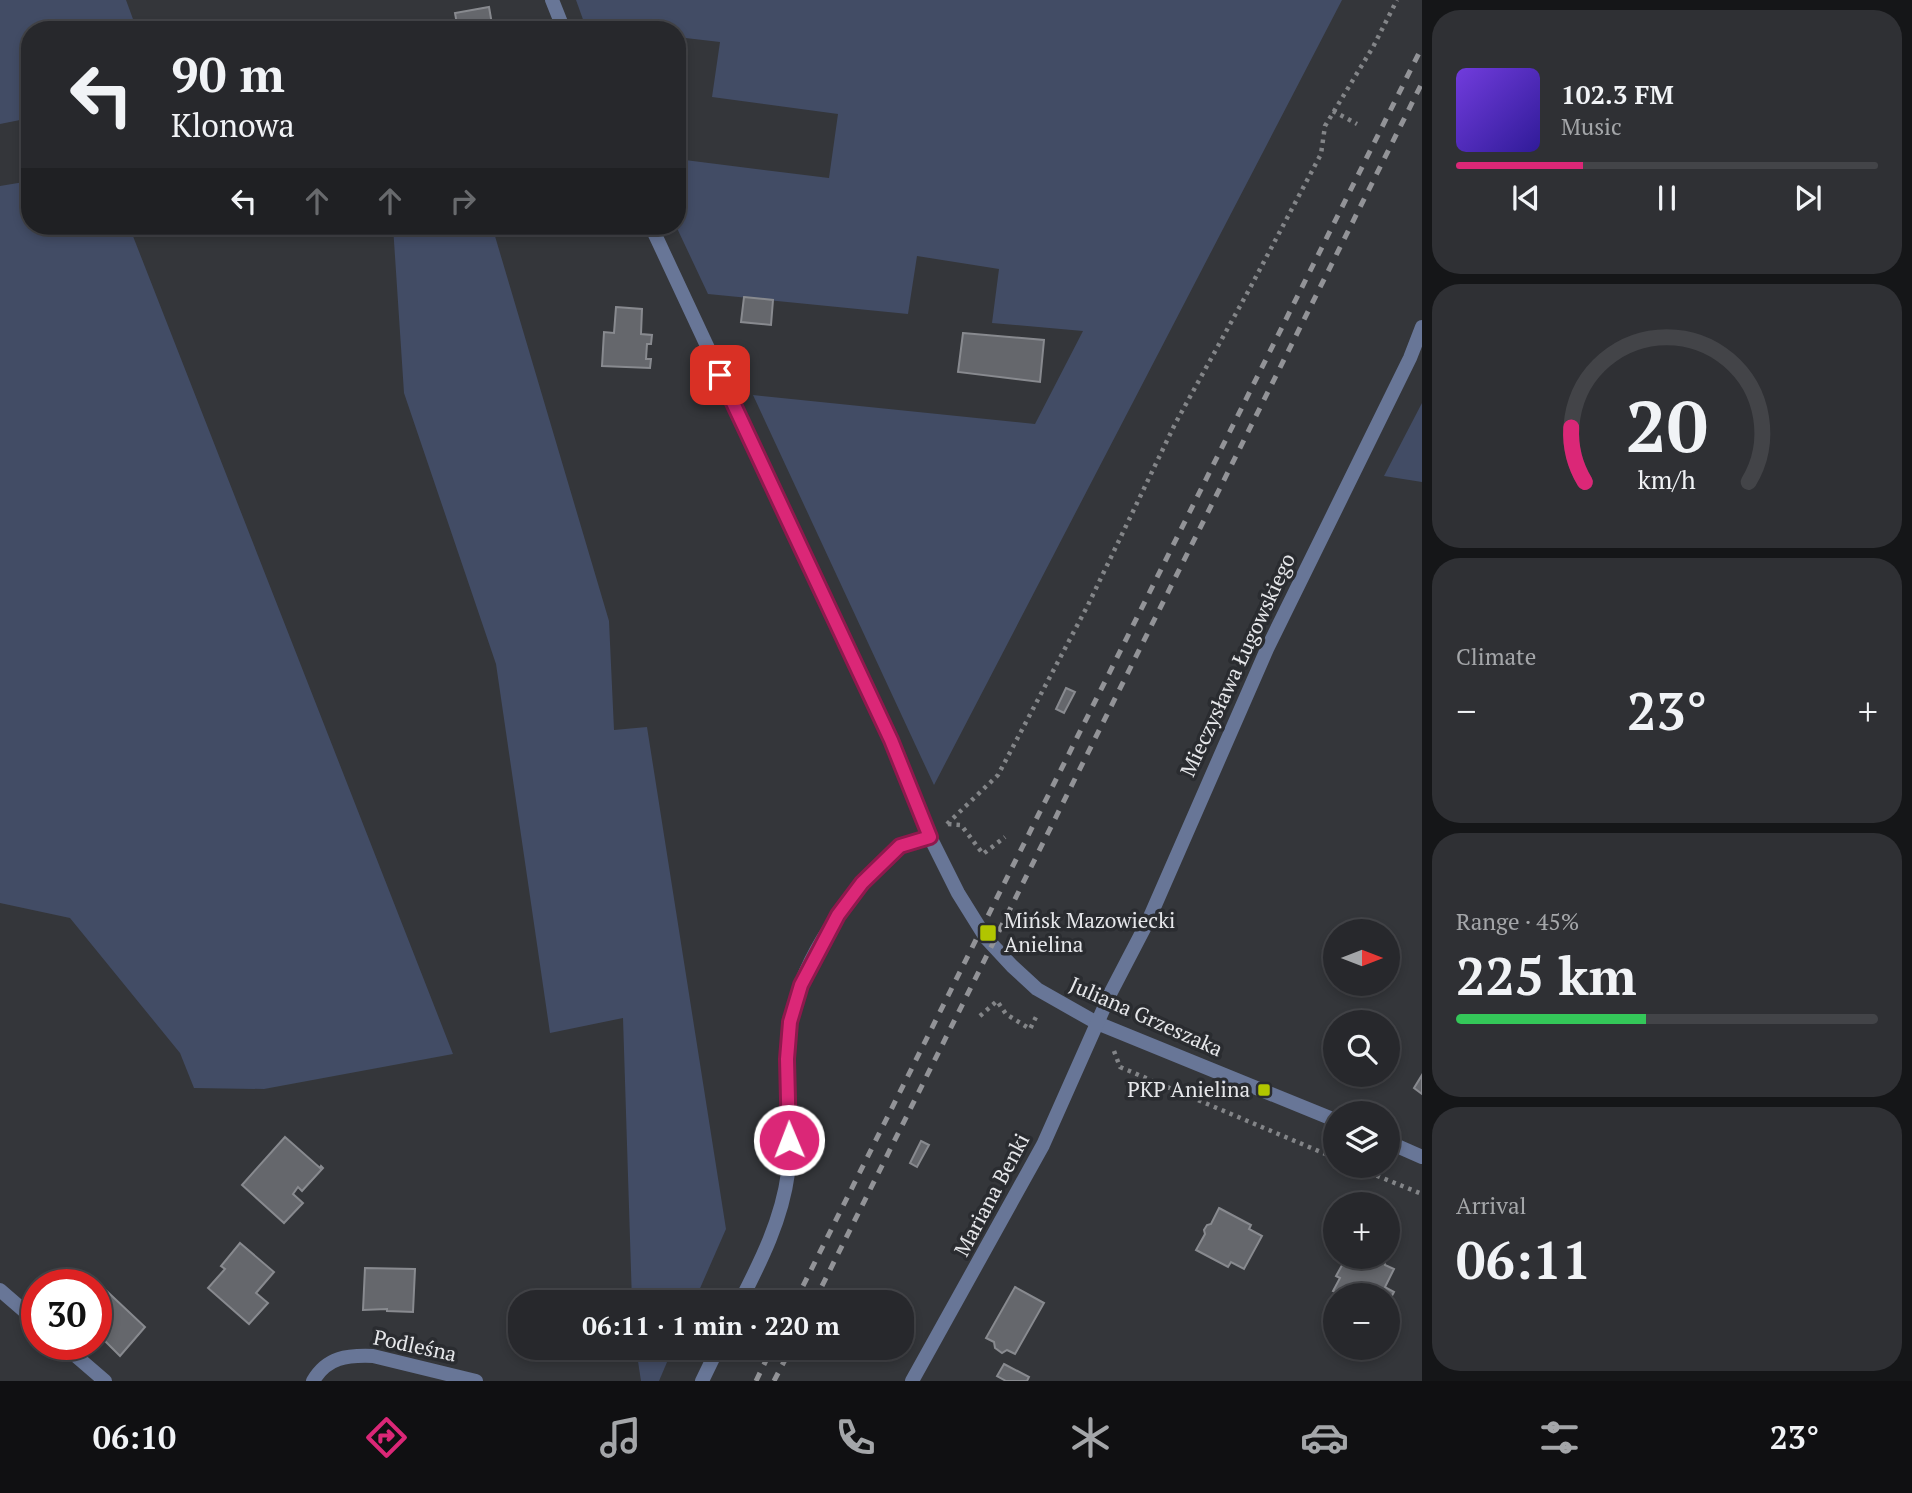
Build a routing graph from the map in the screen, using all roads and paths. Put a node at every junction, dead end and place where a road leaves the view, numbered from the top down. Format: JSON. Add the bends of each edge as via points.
{"nodes":[{"id":1,"x":552,"y":0,"type":"edge"},
{"id":2,"x":1397,"y":0,"type":"edge"},
{"id":3,"x":560,"y":21,"type":"edge"},
{"id":4,"x":1333,"y":111,"type":"junction"},
{"id":5,"x":1357,"y":124,"type":"dead end"},
{"id":6,"x":655,"y":235,"type":"edge"},
{"id":7,"x":1422,"y":327,"type":"edge"},
{"id":8,"x":930,"y":837,"type":"junction"},
{"id":9,"x":1005,"y":837,"type":"dead end"},
{"id":10,"x":1037,"y":1015,"type":"dead end"},
{"id":11,"x":980,"y":1016,"type":"dead end"},
{"id":12,"x":1097,"y":1023,"type":"junction"},
{"id":13,"x":1117,"y":1044,"type":"dead end"},
{"id":14,"x":1323,"y":1115,"type":"edge"},
{"id":15,"x":1400,"y":1147,"type":"edge"},
{"id":16,"x":1323,"y":1153,"type":"edge"},
{"id":17,"x":1422,"y":1157,"type":"edge"},
{"id":18,"x":1383,"y":1178,"type":"edge"},
{"id":19,"x":1422,"y":1194,"type":"edge"},
{"id":20,"x":0,"y":1290,"type":"edge"},
{"id":21,"x":746,"y":1290,"type":"edge"},
{"id":22,"x":21,"y":1308,"type":"edge"},
{"id":23,"x":81,"y":1360,"type":"edge"},
{"id":24,"x":712,"y":1360,"type":"edge"},
{"id":25,"x":105,"y":1381,"type":"edge"},
{"id":26,"x":313,"y":1381,"type":"edge"},
{"id":27,"x":476,"y":1381,"type":"edge"},
{"id":28,"x":702,"y":1381,"type":"edge"},
{"id":29,"x":912,"y":1381,"type":"edge"}],
"edges":[{"from":1,"to":3,"type":"street"},
{"from":2,"to":4,"type":"path"},
{"from":4,"to":5,"type":"path"},
{"from":4,"to":9,"type":"path","via":[[1325,126],[1321,154],[1175,424],[1088,605],[998,775],[947,824],[961,825],[983,854]]},
{"from":6,"to":8,"type":"street","name":"Juliana Grzeszaka","via":[[891,740]]},
{"from":7,"to":12,"type":"street","name":"Mieczysława Ługowskiego","via":[[1267,649],[1149,919]]},
{"from":8,"to":12,"type":"street","name":"Juliana Grzeszaka","via":[[986,938],[1037,989]]},
{"from":8,"to":21,"type":"street","via":[[900,846],[862,883],[838,915],[801,985],[790,1022],[787,1059],[788,1172],[771,1237]]},
{"from":10,"to":11,"type":"path","via":[[1030,1029],[1006,1014],[998,1001]]},
{"from":12,"to":14,"type":"street","name":"Juliana Grzeszaka"},
{"from":12,"to":29,"type":"street","name":"Mariana Benki","via":[[1043,1145]]},
{"from":13,"to":16,"type":"path","via":[[1114,1054],[1120,1068]]},
{"from":15,"to":17,"type":"street"},
{"from":18,"to":19,"type":"path"},
{"from":20,"to":22,"type":"street"},
{"from":23,"to":25,"type":"street"},
{"from":24,"to":28,"type":"street"},
{"from":26,"to":27,"type":"street","name":"Podleśna","via":[[334,1360],[373,1356]]}]}
